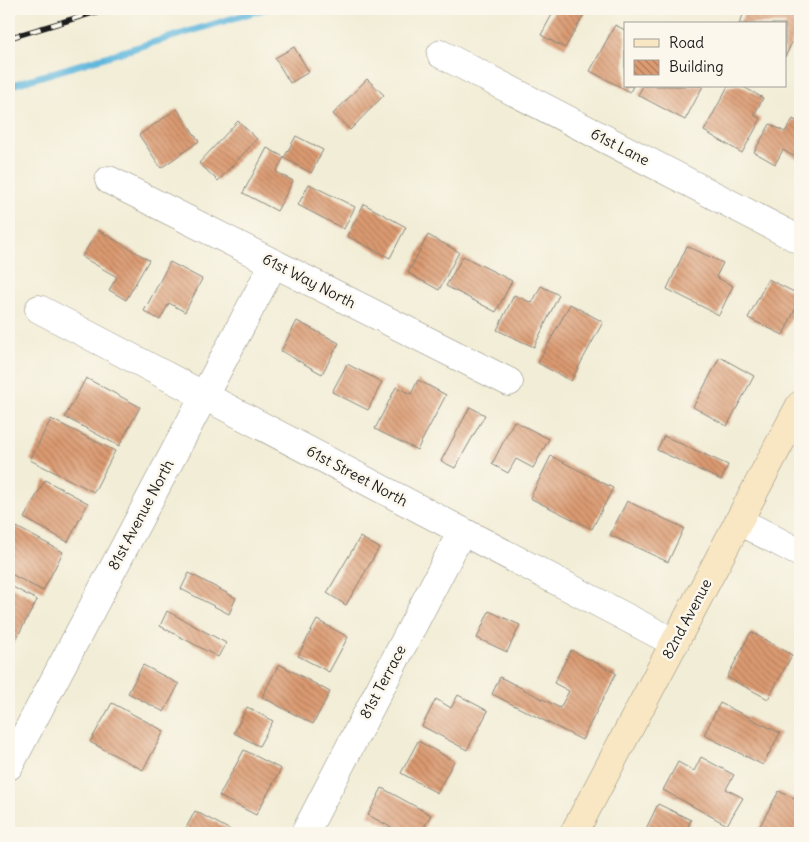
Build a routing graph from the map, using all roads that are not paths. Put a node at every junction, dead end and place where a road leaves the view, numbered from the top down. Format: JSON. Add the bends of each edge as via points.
{"nodes":[{"id":1,"x":441,"y":54,"type":"dead end"},
{"id":2,"x":109,"y":180,"type":"dead end"},
{"id":3,"x":800,"y":240,"type":"edge"},
{"id":4,"x":274,"y":263,"type":"junction"},
{"id":5,"x":39,"y":309,"type":"dead end"},
{"id":6,"x":509,"y":382,"type":"dead end"},
{"id":7,"x":204,"y":396,"type":"junction"},
{"id":8,"x":800,"y":405,"type":"edge"},
{"id":9,"x":739,"y":521,"type":"junction"},
{"id":10,"x":462,"y":532,"type":"junction"},
{"id":11,"x":800,"y":552,"type":"edge"},
{"id":12,"x":675,"y":643,"type":"junction"},
{"id":13,"x":9,"y":766,"type":"edge"},
{"id":14,"x":305,"y":833,"type":"edge"},
{"id":15,"x":574,"y":833,"type":"edge"}],
"edges":[{"from":1,"to":3,"type":"street","name":"61st Lane"},
{"from":2,"to":4,"type":"street","name":"61st Way North"},
{"from":4,"to":6,"type":"street","name":"61st Way North"},
{"from":4,"to":7,"type":"street","name":"81st Avenue North"},
{"from":5,"to":7,"type":"street","name":"61st Street North"},
{"from":7,"to":10,"type":"street","name":"61st Street North"},
{"from":7,"to":13,"type":"street","name":"81st Avenue North"},
{"from":8,"to":9,"type":"street","name":"82nd Avenue"},
{"from":9,"to":11,"type":"street"},
{"from":9,"to":12,"type":"street","name":"82nd Avenue"},
{"from":10,"to":12,"type":"street","name":"61st Street North"},
{"from":10,"to":14,"type":"street","name":"81st Terrace"},
{"from":12,"to":15,"type":"street","name":"82nd Avenue"}]}
